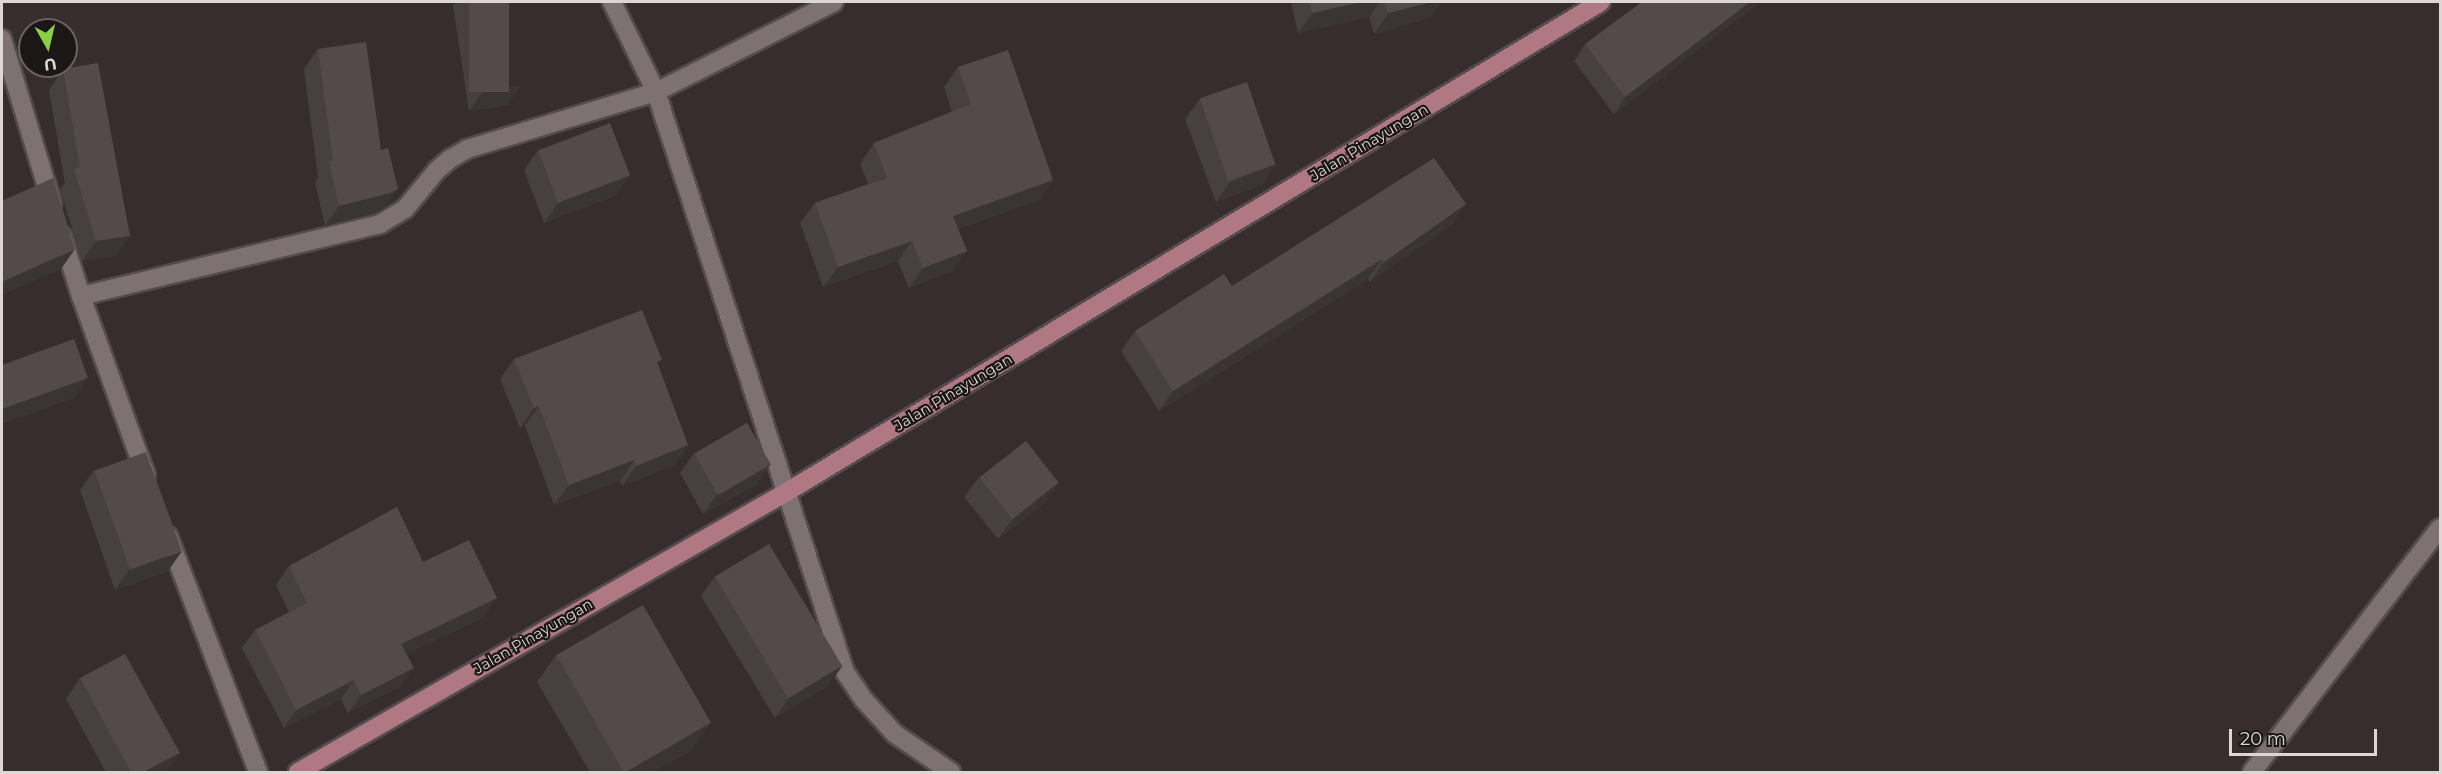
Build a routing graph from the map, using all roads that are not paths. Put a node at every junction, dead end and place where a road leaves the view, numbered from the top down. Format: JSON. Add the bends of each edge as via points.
{"nodes":[{"id":1,"x":612,"y":2,"type":"edge"},
{"id":2,"x":834,"y":2,"type":"edge"},
{"id":3,"x":1601,"y":2,"type":"edge"},
{"id":4,"x":2,"y":39,"type":"edge"},
{"id":5,"x":656,"y":92,"type":"junction"},
{"id":6,"x":81,"y":296,"type":"junction"},
{"id":7,"x":152,"y":492,"type":"edge"},
{"id":8,"x":785,"y":494,"type":"junction"},
{"id":9,"x":160,"y":515,"type":"edge"},
{"id":10,"x":2440,"y":528,"type":"edge"},
{"id":11,"x":258,"y":772,"type":"edge"},
{"id":12,"x":298,"y":772,"type":"edge"},
{"id":13,"x":951,"y":772,"type":"edge"},
{"id":14,"x":2252,"y":772,"type":"edge"}],
"edges":[{"from":1,"to":5,"type":"street"},
{"from":2,"to":5,"type":"street"},
{"from":3,"to":8,"type":"main road","name":"Jalan Pinayungan"},
{"from":4,"to":6,"type":"street"},
{"from":5,"to":6,"type":"street","via":[[467,149],[437,170],[405,209],[380,224]]},
{"from":5,"to":8,"type":"street"},
{"from":6,"to":7,"type":"street"},
{"from":8,"to":12,"type":"main road","name":"Jalan Pinayungan"},
{"from":8,"to":13,"type":"street","via":[[801,531],[845,672],[895,734]]},
{"from":9,"to":11,"type":"street"},
{"from":10,"to":14,"type":"street"}]}
